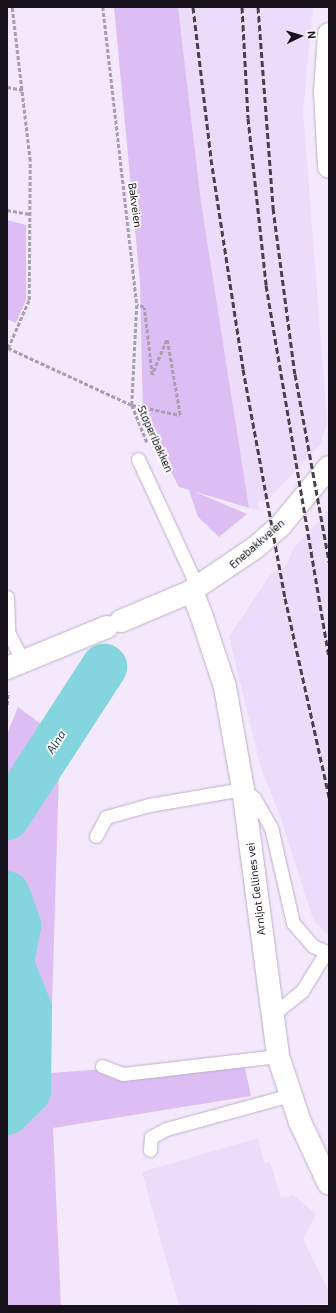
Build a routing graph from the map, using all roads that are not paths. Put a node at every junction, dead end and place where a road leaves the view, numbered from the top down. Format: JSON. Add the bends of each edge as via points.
{"nodes":[{"id":1,"x":329,"y":34,"type":"edge"},
{"id":2,"x":329,"y":167,"type":"edge"},
{"id":3,"x":138,"y":459,"type":"dead end"},
{"id":4,"x":329,"y":467,"type":"edge"},
{"id":5,"x":194,"y":590,"type":"junction"},
{"id":6,"x":7,"y":597,"type":"edge"},
{"id":7,"x":7,"y":630,"type":"edge"},
{"id":8,"x":15,"y":665,"type":"edge"},
{"id":9,"x":243,"y":790,"type":"junction"},
{"id":10,"x":96,"y":836,"type":"dead end"},
{"id":11,"x":328,"y":952,"type":"edge"},
{"id":12,"x":271,"y":1016,"type":"junction"},
{"id":13,"x":278,"y":1056,"type":"junction"},
{"id":14,"x":102,"y":1066,"type":"dead end"},
{"id":15,"x":290,"y":1095,"type":"junction"},
{"id":16,"x":150,"y":1150,"type":"dead end"},
{"id":17,"x":329,"y":1184,"type":"edge"}],
"edges":[{"from":1,"to":2,"type":"street","via":[[325,92]]},
{"from":3,"to":5,"type":"lane"},
{"from":4,"to":5,"type":"street","name":"Enebakkveien","via":[[281,525],[234,565]]},
{"from":5,"to":8,"type":"street","name":"Enebakkveien"},
{"from":5,"to":9,"type":"street","name":"Arnljot Gellines vei","via":[[225,688]]},
{"from":6,"to":7,"type":"lane"},
{"from":7,"to":8,"type":"lane"},
{"from":9,"to":10,"type":"lane","via":[[149,805],[106,817]]},
{"from":9,"to":11,"type":"lane","via":[[254,798],[271,827],[293,923],[313,946]]},
{"from":9,"to":12,"type":"street","name":"Arnljot Gellines vei"},
{"from":11,"to":12,"type":"lane","via":[[302,991]]},
{"from":12,"to":13,"type":"street","name":"Arnljot Gellines vei"},
{"from":13,"to":14,"type":"lane","via":[[123,1074]]},
{"from":13,"to":15,"type":"street","name":"Arnljot Gellines vei"},
{"from":15,"to":16,"type":"lane","via":[[166,1129],[151,1138]]},
{"from":15,"to":17,"type":"street","name":"Arnljot Gellines vei"}]}
